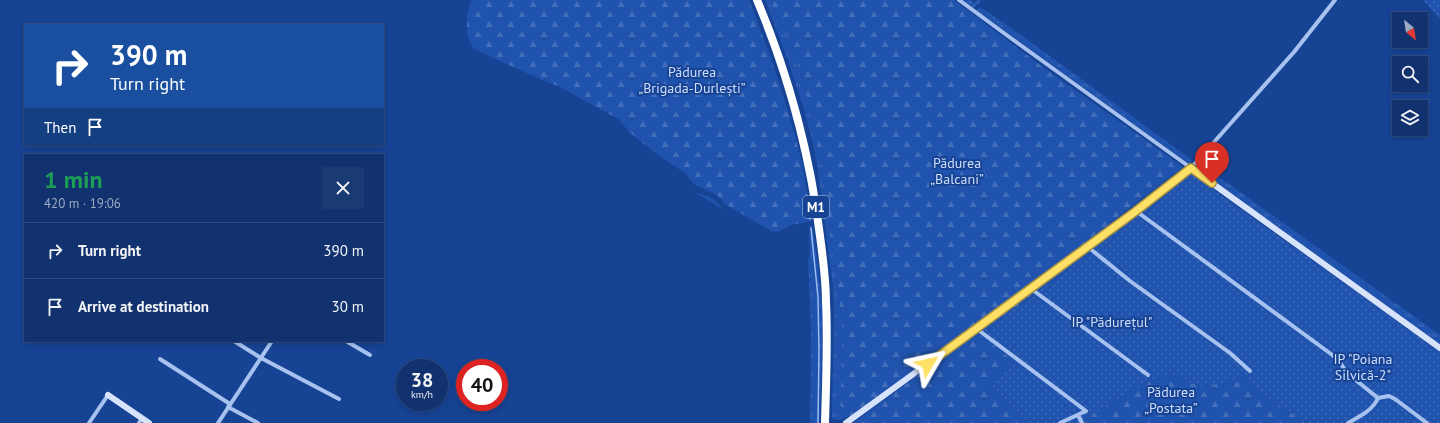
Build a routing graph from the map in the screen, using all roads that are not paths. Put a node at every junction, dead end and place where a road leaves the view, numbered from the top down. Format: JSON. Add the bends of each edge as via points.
{"nodes":[{"id":1,"x":757,"y":0,"type":"edge"},
{"id":2,"x":959,"y":0,"type":"edge"},
{"id":3,"x":1335,"y":0,"type":"edge"},
{"id":4,"x":1191,"y":168,"type":"junction"},
{"id":5,"x":1136,"y":211,"type":"junction"},
{"id":6,"x":1088,"y":247,"type":"junction"},
{"id":7,"x":1030,"y":288,"type":"junction"},
{"id":8,"x":977,"y":328,"type":"junction"},
{"id":9,"x":236,"y":342,"type":"edge"},
{"id":10,"x":271,"y":342,"type":"edge"},
{"id":11,"x":348,"y":342,"type":"edge"},
{"id":12,"x":1440,"y":348,"type":"edge"},
{"id":13,"x":370,"y":355,"type":"dead end"},
{"id":14,"x":261,"y":358,"type":"junction"},
{"id":15,"x":160,"y":359,"type":"dead end"},
{"id":16,"x":1250,"y":371,"type":"dead end"},
{"id":17,"x":1148,"y":374,"type":"dead end"},
{"id":18,"x":108,"y":395,"type":"joint"},
{"id":19,"x":1378,"y":398,"type":"junction"},
{"id":20,"x":339,"y":400,"type":"dead end"},
{"id":21,"x":229,"y":406,"type":"junction"},
{"id":22,"x":1078,"y":415,"type":"junction"},
{"id":23,"x":140,"y":420,"type":"edge"},
{"id":24,"x":89,"y":423,"type":"edge"},
{"id":25,"x":149,"y":423,"type":"edge"},
{"id":26,"x":218,"y":423,"type":"edge"},
{"id":27,"x":258,"y":423,"type":"edge"},
{"id":28,"x":825,"y":423,"type":"edge"},
{"id":29,"x":846,"y":423,"type":"edge"},
{"id":30,"x":1060,"y":423,"type":"edge"},
{"id":31,"x":1082,"y":423,"type":"edge"},
{"id":32,"x":1348,"y":423,"type":"edge"},
{"id":33,"x":1426,"y":423,"type":"edge"}],
"edges":[{"from":1,"to":28,"type":"highway","number":"M1","via":[[772,35],[791,94],[812,181],[826,301]]},
{"from":2,"to":4,"type":"street"},
{"from":3,"to":4,"type":"street","via":[[1294,52]]},
{"from":4,"to":5,"type":"street"},
{"from":4,"to":12,"type":"street"},
{"from":5,"to":6,"type":"street"},
{"from":5,"to":19,"type":"street","via":[[1331,354],[1348,373]]},
{"from":6,"to":7,"type":"street"},
{"from":6,"to":16,"type":"street","via":[[1130,281],[1230,353]]},
{"from":7,"to":8,"type":"street"},
{"from":7,"to":17,"type":"street"},
{"from":8,"to":22,"type":"street","via":[[1086,411]]},
{"from":8,"to":29,"type":"street"},
{"from":9,"to":14,"type":"street"},
{"from":10,"to":14,"type":"street"},
{"from":11,"to":13,"type":"street"},
{"from":14,"to":20,"type":"street"},
{"from":14,"to":21,"type":"street"},
{"from":15,"to":21,"type":"street"},
{"from":18,"to":23,"type":"street"},
{"from":18,"to":24,"type":"street"},
{"from":19,"to":32,"type":"street","via":[[1370,410]]},
{"from":19,"to":33,"type":"street","via":[[1389,396],[1395,399]]},
{"from":21,"to":26,"type":"street"},
{"from":21,"to":27,"type":"street"},
{"from":22,"to":30,"type":"street"},
{"from":22,"to":31,"type":"street"},
{"from":23,"to":25,"type":"street"}]}
